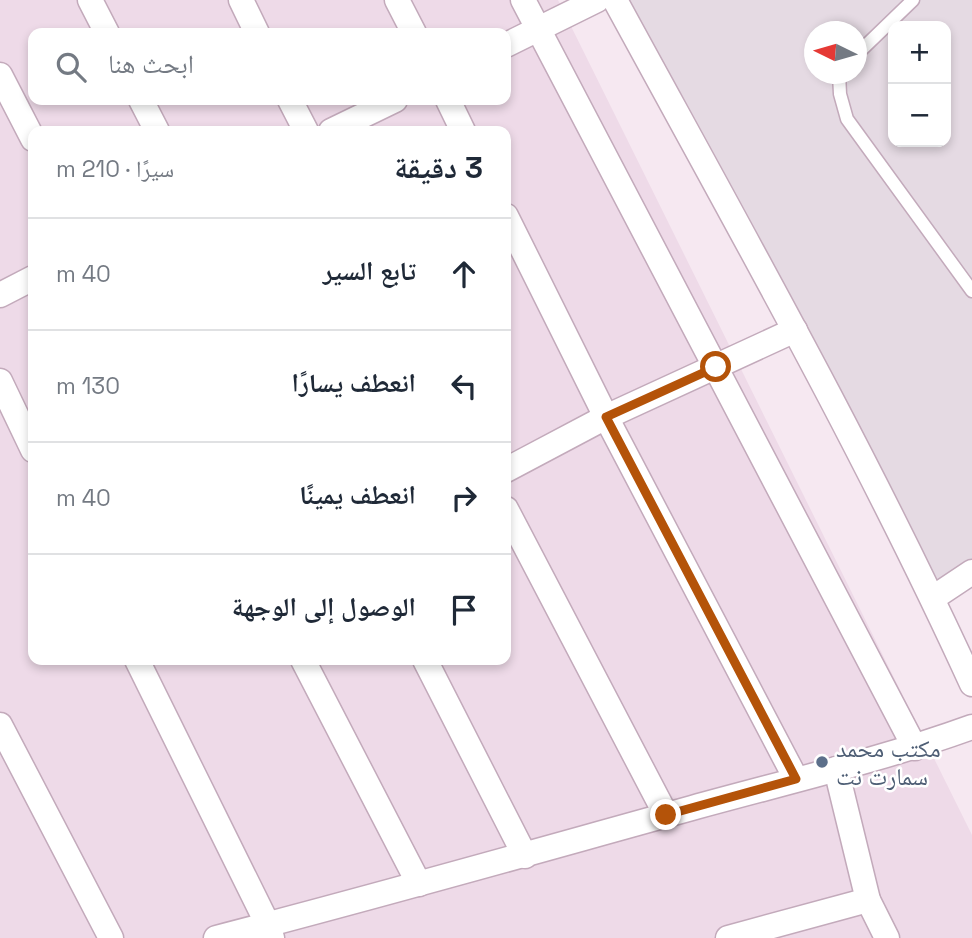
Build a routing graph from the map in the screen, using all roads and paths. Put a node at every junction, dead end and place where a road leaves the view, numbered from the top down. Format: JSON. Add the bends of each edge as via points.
{"nodes":[{"id":1,"x":90,"y":0,"type":"edge"},
{"id":2,"x":240,"y":0,"type":"edge"},
{"id":3,"x":397,"y":0,"type":"edge"},
{"id":4,"x":523,"y":0,"type":"edge"},
{"id":5,"x":597,"y":0,"type":"edge"},
{"id":6,"x":615,"y":0,"type":"edge"},
{"id":7,"x":913,"y":0,"type":"edge"},
{"id":8,"x":104,"y":28,"type":"edge"},
{"id":9,"x":254,"y":28,"type":"edge"},
{"id":10,"x":411,"y":28,"type":"edge"},
{"id":11,"x":538,"y":29,"type":"junction"},
{"id":12,"x":511,"y":42,"type":"edge"},
{"id":13,"x":867,"y":44,"type":"edge"},
{"id":14,"x":0,"y":75,"type":"edge"},
{"id":15,"x":840,"y":84,"type":"edge"},
{"id":16,"x":144,"y":105,"type":"edge"},
{"id":17,"x":293,"y":105,"type":"edge"},
{"id":18,"x":385,"y":105,"type":"edge"},
{"id":19,"x":450,"y":105,"type":"edge"},
{"id":20,"x":154,"y":126,"type":"edge"},
{"id":21,"x":303,"y":126,"type":"edge"},
{"id":22,"x":341,"y":126,"type":"edge"},
{"id":23,"x":461,"y":126,"type":"edge"},
{"id":24,"x":28,"y":129,"type":"edge"},
{"id":25,"x":511,"y":226,"type":"edge"},
{"id":26,"x":28,"y":281,"type":"edge"},
{"id":27,"x":972,"y":290,"type":"edge"},
{"id":28,"x":0,"y":295,"type":"edge"},
{"id":29,"x":795,"y":330,"type":"junction"},
{"id":30,"x":716,"y":367,"type":"junction"},
{"id":31,"x":0,"y":382,"type":"edge"},
{"id":32,"x":606,"y":417,"type":"junction"},
{"id":33,"x":10,"y":425,"type":"edge"},
{"id":34,"x":28,"y":445,"type":"edge"},
{"id":35,"x":511,"y":467,"type":"edge"},
{"id":36,"x":511,"y":519,"type":"edge"},
{"id":37,"x":972,"y":572,"type":"edge"},
{"id":38,"x":933,"y":598,"type":"junction"},
{"id":39,"x":139,"y":665,"type":"edge"},
{"id":40,"x":306,"y":665,"type":"edge"},
{"id":41,"x":428,"y":665,"type":"edge"},
{"id":42,"x":972,"y":684,"type":"edge"},
{"id":43,"x":0,"y":726,"type":"edge"},
{"id":44,"x":972,"y":727,"type":"edge"},
{"id":45,"x":915,"y":748,"type":"junction"},
{"id":46,"x":835,"y":769,"type":"junction"},
{"id":47,"x":796,"y":779,"type":"junction"},
{"id":48,"x":666,"y":815,"type":"junction"},
{"id":49,"x":525,"y":856,"type":"junction"},
{"id":50,"x":419,"y":884,"type":"junction"},
{"id":51,"x":868,"y":900,"type":"junction"},
{"id":52,"x":270,"y":931,"type":"edge"},
{"id":53,"x":111,"y":938,"type":"edge"},
{"id":54,"x":216,"y":938,"type":"edge"},
{"id":55,"x":731,"y":938,"type":"edge"},
{"id":56,"x":887,"y":938,"type":"edge"}],
"edges":[{"from":1,"to":8,"type":"street"},
{"from":2,"to":9,"type":"street"},
{"from":3,"to":10,"type":"street"},
{"from":4,"to":11,"type":"street"},
{"from":5,"to":11,"type":"street"},
{"from":6,"to":29,"type":"street"},
{"from":7,"to":13,"type":"lane"},
{"from":11,"to":12,"type":"street"},
{"from":11,"to":30,"type":"street"},
{"from":14,"to":24,"type":"street"},
{"from":15,"to":27,"type":"lane","via":[[847,119]]},
{"from":16,"to":20,"type":"street"},
{"from":17,"to":21,"type":"street"},
{"from":18,"to":22,"type":"street"},
{"from":19,"to":23,"type":"street"},
{"from":25,"to":32,"type":"street"},
{"from":26,"to":28,"type":"street"},
{"from":29,"to":30,"type":"street"},
{"from":29,"to":38,"type":"street"},
{"from":30,"to":32,"type":"street"},
{"from":30,"to":45,"type":"street"},
{"from":31,"to":33,"type":"street"},
{"from":32,"to":35,"type":"street"},
{"from":32,"to":47,"type":"street"},
{"from":33,"to":34,"type":"street"},
{"from":36,"to":48,"type":"street"},
{"from":37,"to":38,"type":"street"},
{"from":38,"to":42,"type":"street"},
{"from":39,"to":52,"type":"street"},
{"from":40,"to":50,"type":"street"},
{"from":41,"to":49,"type":"street"},
{"from":43,"to":53,"type":"street"},
{"from":44,"to":45,"type":"street"},
{"from":45,"to":46,"type":"street"},
{"from":46,"to":47,"type":"street"},
{"from":46,"to":51,"type":"street"},
{"from":47,"to":48,"type":"street"},
{"from":48,"to":49,"type":"street"},
{"from":49,"to":50,"type":"street"},
{"from":50,"to":52,"type":"street"},
{"from":51,"to":55,"type":"street"},
{"from":51,"to":56,"type":"street"},
{"from":52,"to":54,"type":"street"}]}
